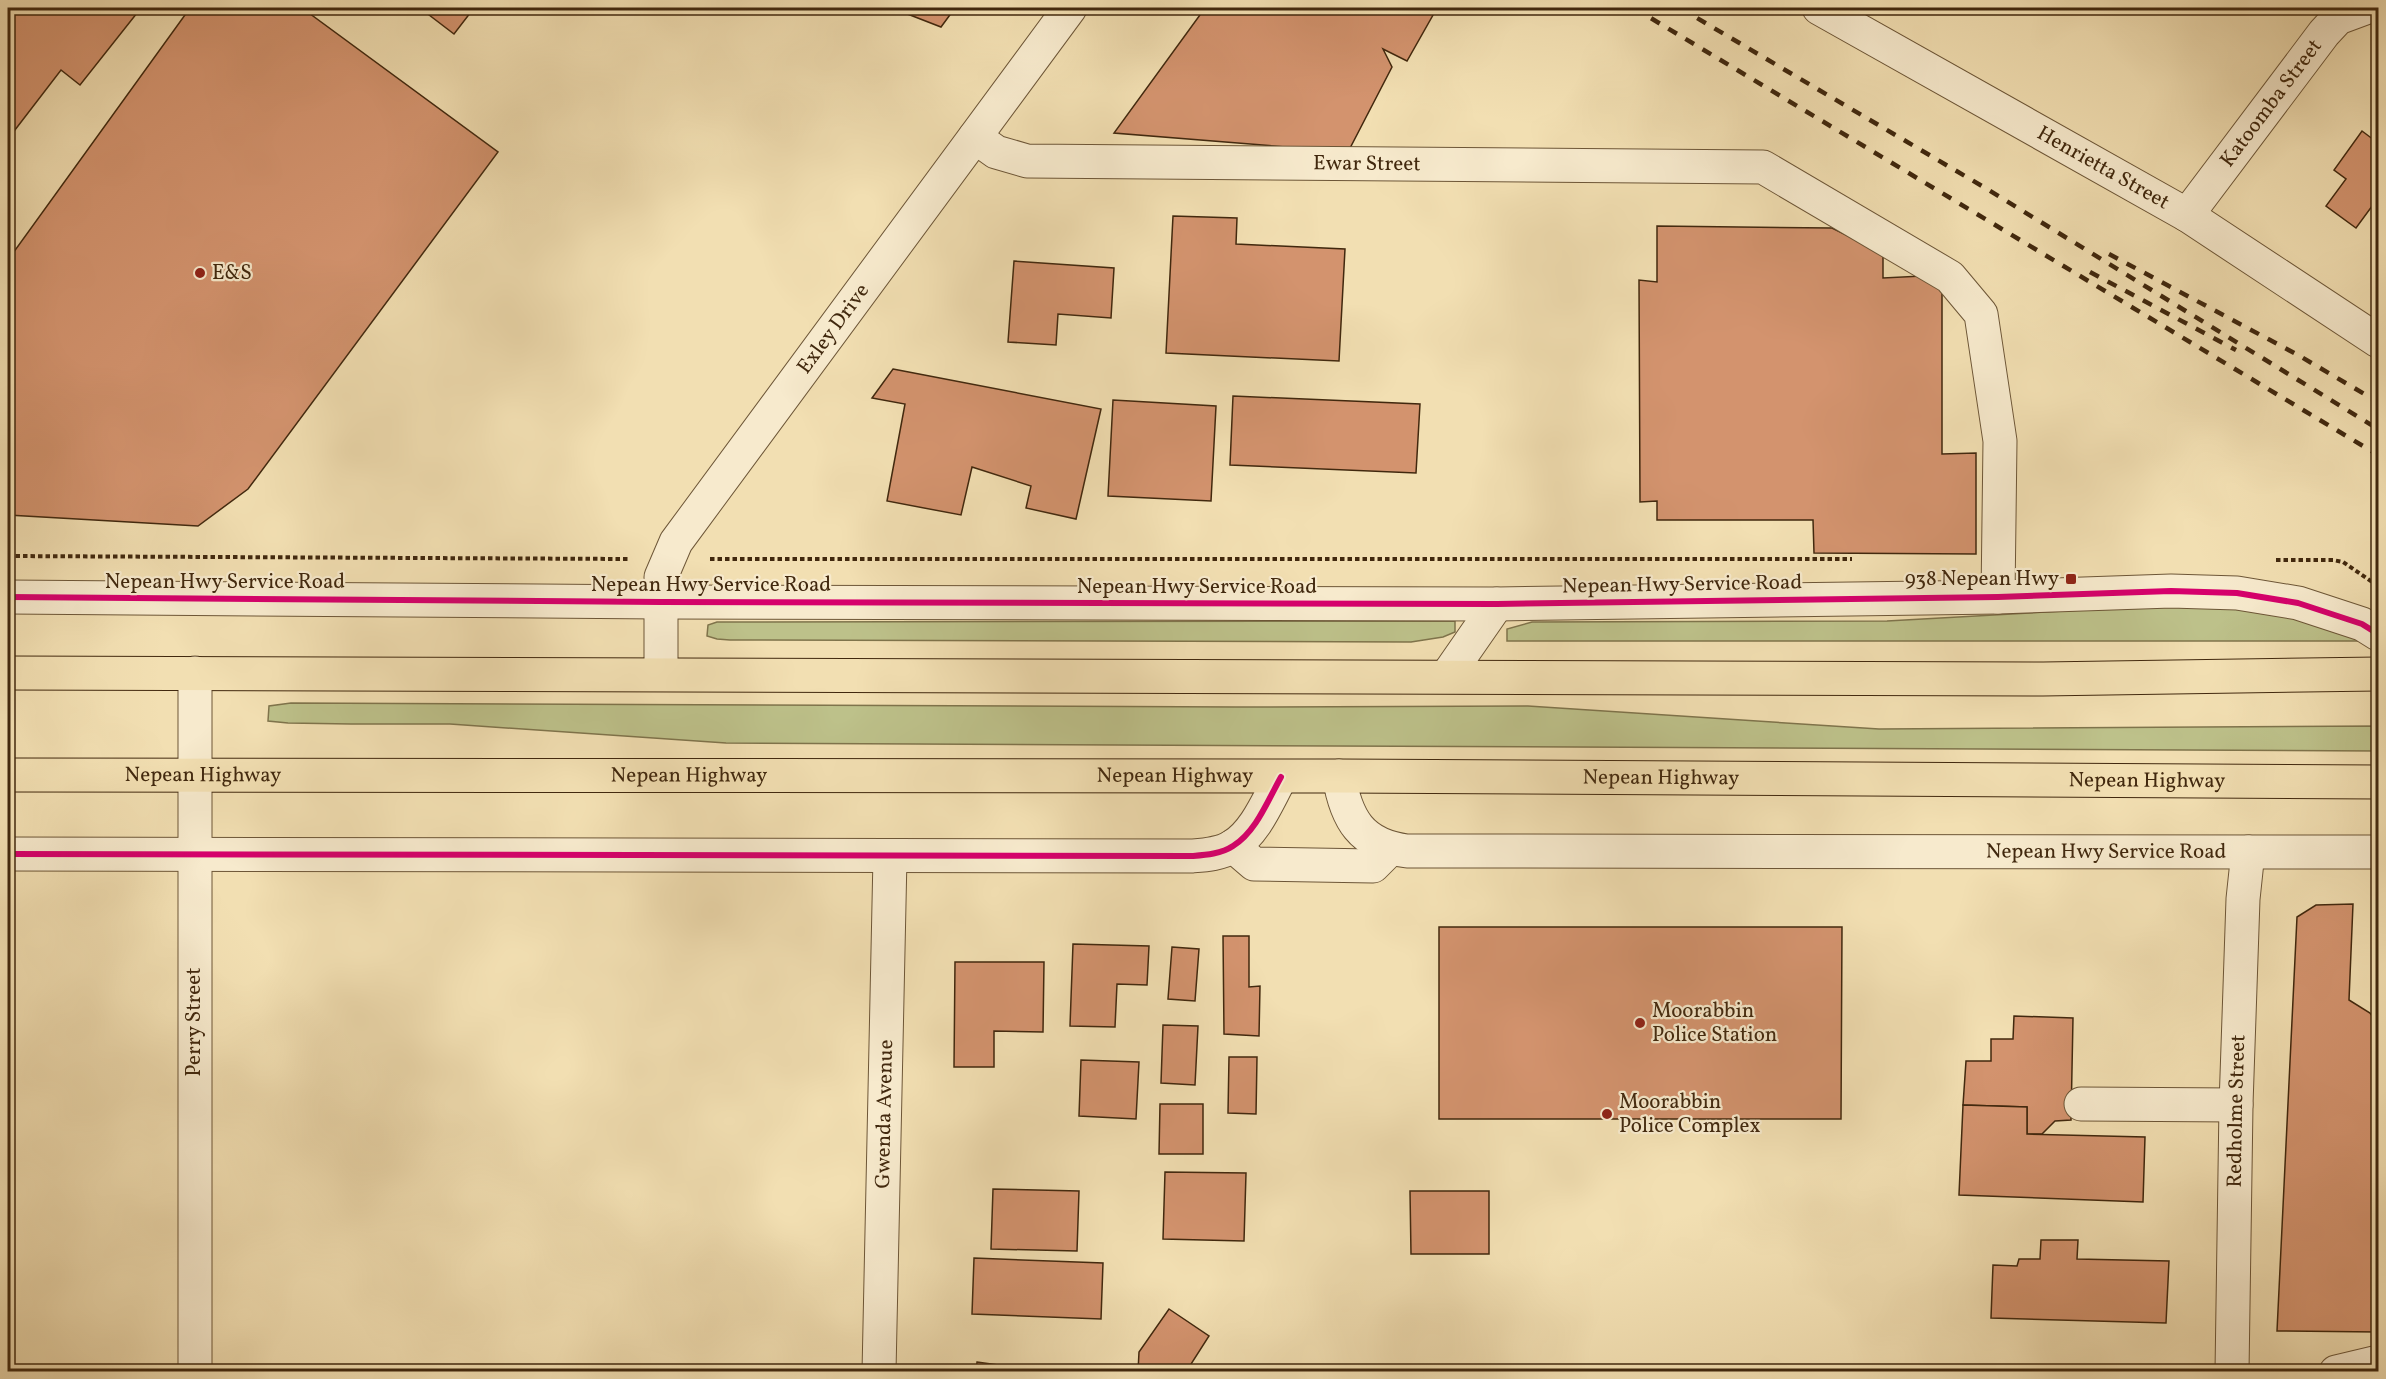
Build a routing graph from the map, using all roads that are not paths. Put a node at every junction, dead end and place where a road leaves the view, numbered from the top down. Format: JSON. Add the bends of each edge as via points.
{"nodes":[{"id":1,"x":1070,"y":8,"type":"edge"},
{"id":2,"x":1819,"y":8,"type":"edge"},
{"id":3,"x":2365,"y":8,"type":"edge"},
{"id":4,"x":975,"y":137,"type":"junction"},
{"id":5,"x":2187,"y":215,"type":"junction"},
{"id":6,"x":2379,"y":341,"type":"edge"},
{"id":7,"x":8,"y":597,"type":"edge"},
{"id":8,"x":1998,"y":597,"type":"junction"},
{"id":9,"x":660,"y":602,"type":"junction"},
{"id":10,"x":1497,"y":604,"type":"junction"},
{"id":11,"x":2379,"y":634,"type":"edge"},
{"id":12,"x":8,"y":673,"type":"edge"},
{"id":13,"x":195,"y":673,"type":"junction"},
{"id":14,"x":662,"y":673,"type":"junction"},
{"id":15,"x":2379,"y":674,"type":"edge"},
{"id":16,"x":1447,"y":676,"type":"junction"},
{"id":17,"x":8,"y":775,"type":"edge"},
{"id":18,"x":195,"y":775,"type":"junction"},
{"id":19,"x":1339,"y":776,"type":"junction"},
{"id":20,"x":1281,"y":777,"type":"junction"},
{"id":21,"x":2379,"y":782,"type":"edge"},
{"id":22,"x":1233,"y":846,"type":"junction"},
{"id":23,"x":1390,"y":849,"type":"junction"},
{"id":24,"x":2248,"y":852,"type":"junction"},
{"id":25,"x":2379,"y":852,"type":"edge"},
{"id":26,"x":8,"y":854,"type":"edge"},
{"id":27,"x":194,"y":856,"type":"junction"},
{"id":28,"x":890,"y":856,"type":"junction"},
{"id":29,"x":2081,"y":1104,"type":"dead end"},
{"id":30,"x":2236,"y":1105,"type":"junction"},
{"id":31,"x":2379,"y":1362,"type":"edge"},
{"id":32,"x":195,"y":1371,"type":"edge"},
{"id":33,"x":879,"y":1371,"type":"edge"},
{"id":34,"x":2232,"y":1371,"type":"edge"},
{"id":35,"x":2336,"y":1371,"type":"edge"}],
"edges":[{"from":1,"to":4,"type":"street","name":"Exley Drive"},
{"from":2,"to":5,"type":"street","name":"Henrietta Street"},
{"from":3,"to":5,"type":"street","name":"Katoomba Street","via":[[2338,18],[2324,33]]},
{"from":4,"to":8,"type":"street","name":"Ewar Street","via":[[996,152],[1027,161],[1763,167],[1950,277],[1982,314],[2000,441]]},
{"from":4,"to":9,"type":"street","name":"Exley Drive","via":[[676,542],[661,577]]},
{"from":5,"to":6,"type":"street","name":"Henrietta Street"},
{"from":7,"to":9,"type":"street","name":"Nepean Hwy Service Road"},
{"from":8,"to":10,"type":"street","name":"Nepean Hwy Service Road"},
{"from":8,"to":11,"type":"street","name":"Nepean Hwy Service Road","via":[[2171,591],[2237,593],[2298,603],[2362,624]]},
{"from":9,"to":10,"type":"street","name":"Nepean Hwy Service Road"},
{"from":9,"to":14,"type":"street","name":"Exley Drive"},
{"from":10,"to":16,"type":"street"},
{"from":12,"to":13,"type":"highway"},
{"from":13,"to":14,"type":"highway"},
{"from":13,"to":18,"type":"street","name":"Perry Street"},
{"from":14,"to":16,"type":"highway"},
{"from":15,"to":16,"type":"highway","via":[[2043,679]]},
{"from":17,"to":18,"type":"highway","name":"Nepean Highway"},
{"from":18,"to":20,"type":"highway","name":"Nepean Highway"},
{"from":18,"to":27,"type":"street","name":"Perry Street"},
{"from":19,"to":20,"type":"highway","name":"Nepean Highway"},
{"from":19,"to":21,"type":"highway","name":"Nepean Highway"},
{"from":19,"to":23,"type":"street","name":"Nepean Hwy Service Road","via":[[1351,818],[1363,834]]},
{"from":20,"to":22,"type":"street","via":[[1252,828]]},
{"from":22,"to":23,"type":"street","via":[[1254,864],[1373,866]]},
{"from":22,"to":28,"type":"street","via":[[1192,856]]},
{"from":23,"to":24,"type":"street","name":"Nepean Hwy Service Road"},
{"from":24,"to":25,"type":"street","name":"Nepean Hwy Service Road"},
{"from":24,"to":30,"type":"street","name":"Redholme Street"},
{"from":26,"to":27,"type":"street"},
{"from":27,"to":28,"type":"street"},
{"from":27,"to":32,"type":"street","name":"Perry Street"},
{"from":28,"to":33,"type":"street","name":"Gwenda Avenue"},
{"from":29,"to":30,"type":"street"},
{"from":30,"to":34,"type":"street","name":"Redholme Street"},
{"from":31,"to":35,"type":"street"}]}
